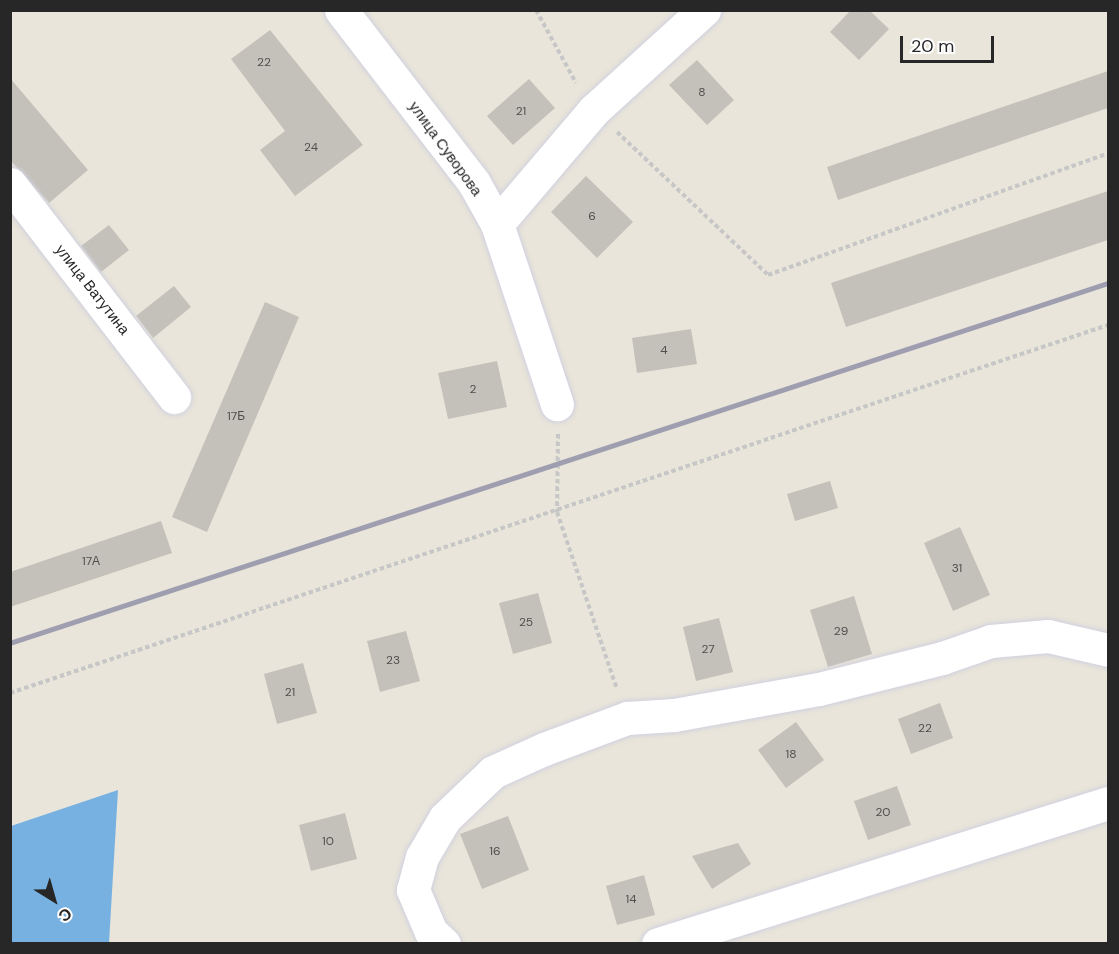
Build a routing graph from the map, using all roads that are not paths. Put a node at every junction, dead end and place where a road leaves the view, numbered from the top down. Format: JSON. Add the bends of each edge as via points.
{"nodes":[{"id":1,"x":341,"y":10,"type":"edge"},
{"id":2,"x":704,"y":10,"type":"edge"},
{"id":3,"x":10,"y":184,"type":"edge"},
{"id":4,"x":496,"y":224,"type":"junction"},
{"id":5,"x":174,"y":397,"type":"dead end"},
{"id":6,"x":557,"y":404,"type":"road end"},
{"id":7,"x":1108,"y":650,"type":"edge"},
{"id":8,"x":1108,"y":803,"type":"edge"},
{"id":9,"x":444,"y":944,"type":"edge"},
{"id":10,"x":658,"y":944,"type":"edge"}],
"edges":[{"from":1,"to":4,"type":"street","name":"улица Суворова","via":[[474,183]]},
{"from":2,"to":4,"type":"street","via":[[594,110]]},
{"from":3,"to":5,"type":"street","name":"улица Ватутина"},
{"from":4,"to":6,"type":"street","name":"улица Суворова"},
{"from":7,"to":9,"type":"street","via":[[1048,636],[991,641],[942,658],[819,689],[674,715],[627,718],[493,771],[445,818],[422,857],[413,890],[430,932]]},
{"from":8,"to":10,"type":"street"}]}
